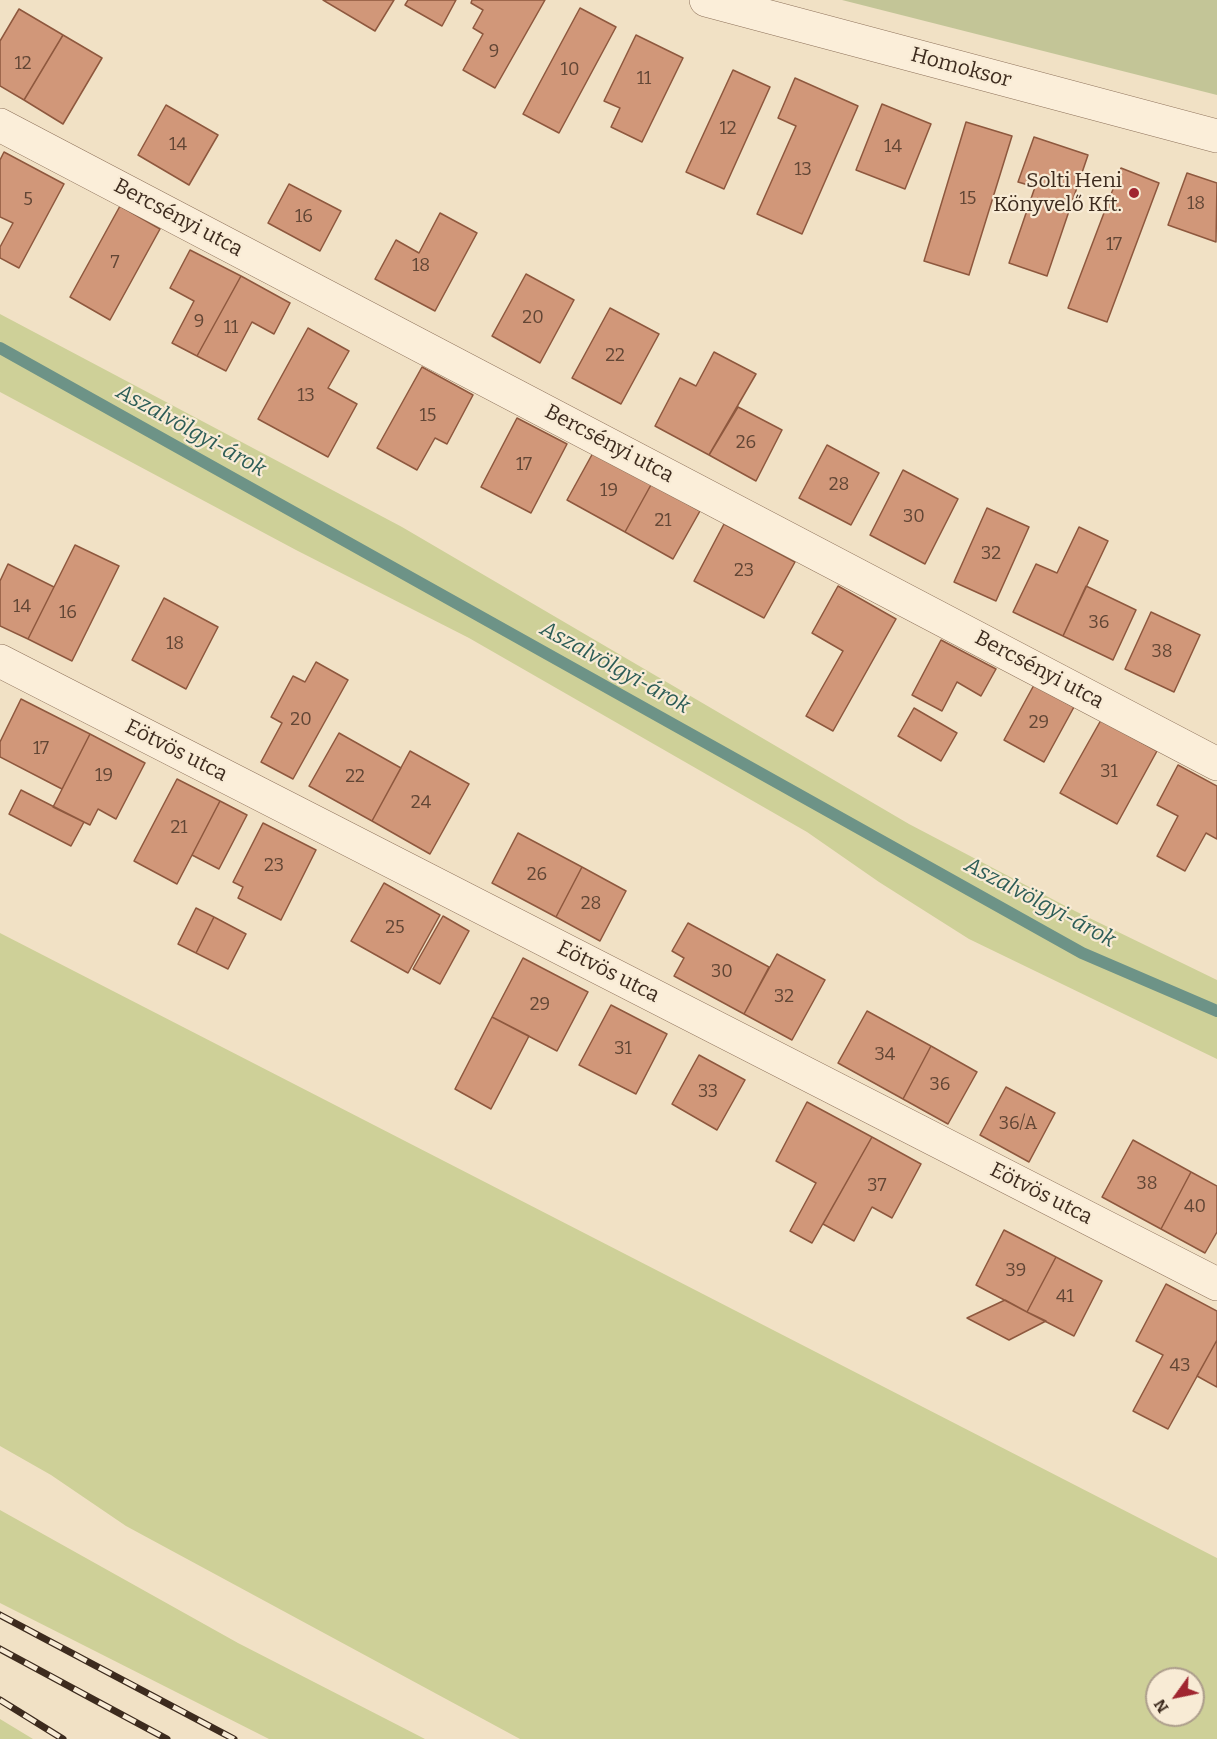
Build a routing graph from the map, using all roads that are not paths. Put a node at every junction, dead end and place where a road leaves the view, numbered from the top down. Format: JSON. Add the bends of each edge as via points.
{"nodes":[{"id":1,"x":706,"y":0,"type":"edge"},
{"id":2,"x":0,"y":125,"type":"edge"},
{"id":3,"x":1217,"y":136,"type":"edge"},
{"id":4,"x":0,"y":661,"type":"edge"},
{"id":5,"x":1217,"y":764,"type":"edge"},
{"id":6,"x":1217,"y":1284,"type":"edge"}],
"edges":[{"from":1,"to":3,"type":"street","name":"Homoksor"},
{"from":2,"to":5,"type":"street","name":"Bercsényi utca"},
{"from":4,"to":6,"type":"street","name":"Eötvös utca"}]}
